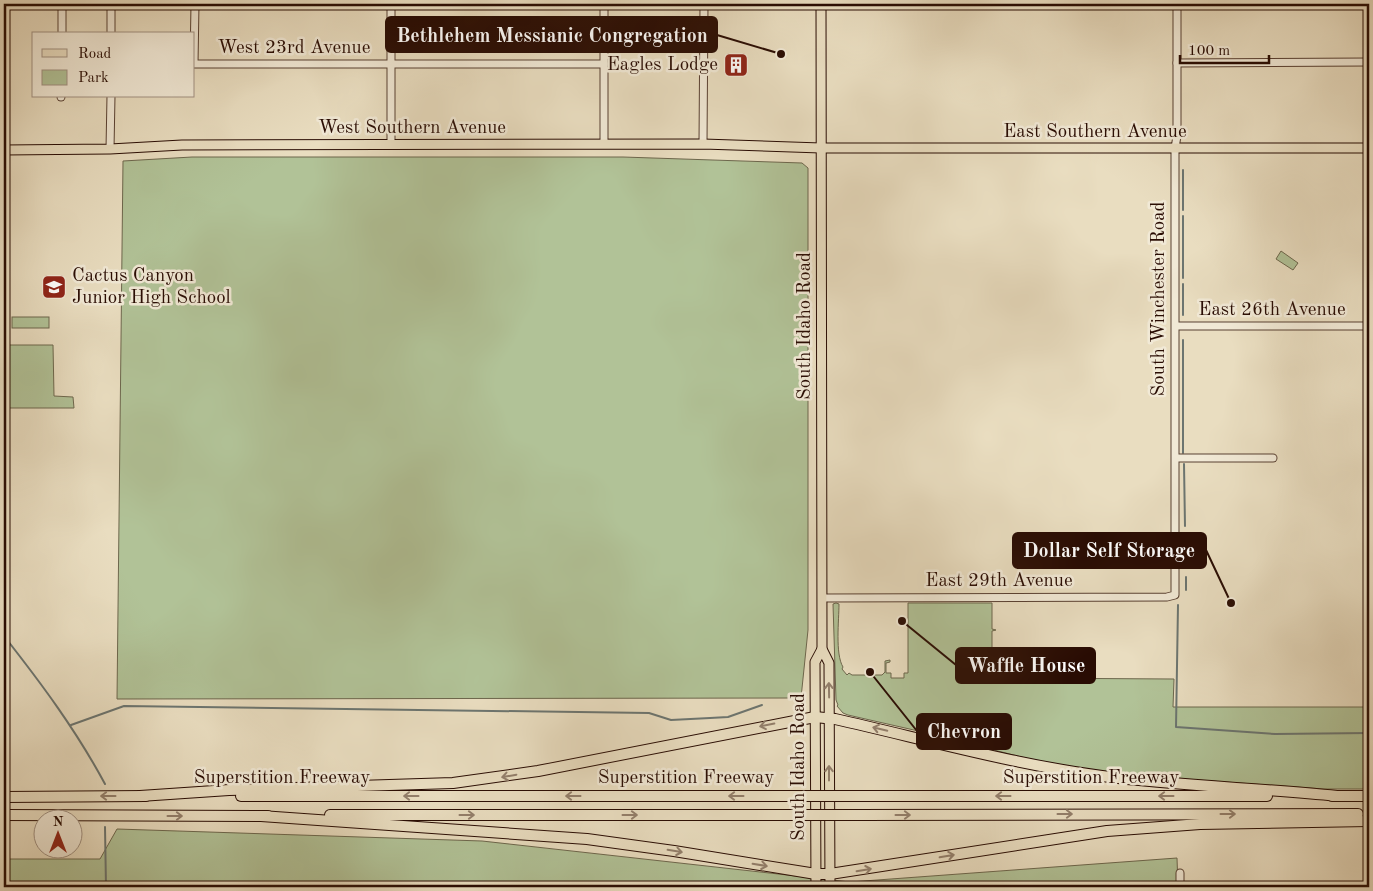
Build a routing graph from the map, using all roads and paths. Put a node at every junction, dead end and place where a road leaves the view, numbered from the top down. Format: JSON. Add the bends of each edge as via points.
{"nodes":[{"id":1,"x":62,"y":4,"type":"edge"},
{"id":2,"x":111,"y":4,"type":"edge"},
{"id":3,"x":195,"y":4,"type":"edge"},
{"id":4,"x":391,"y":4,"type":"edge"},
{"id":5,"x":604,"y":4,"type":"edge"},
{"id":6,"x":704,"y":4,"type":"edge"},
{"id":7,"x":821,"y":4,"type":"edge"},
{"id":8,"x":1177,"y":4,"type":"edge"},
{"id":9,"x":62,"y":32,"type":"edge"},
{"id":10,"x":111,"y":32,"type":"edge"},
{"id":11,"x":195,"y":32,"type":"edge"},
{"id":12,"x":1369,"y":62,"type":"edge"},
{"id":13,"x":1177,"y":63,"type":"junction"},
{"id":14,"x":195,"y":64,"type":"edge"},
{"id":15,"x":604,"y":64,"type":"junction"},
{"id":16,"x":391,"y":65,"type":"junction"},
{"id":17,"x":111,"y":98,"type":"edge"},
{"id":18,"x":391,"y":144,"type":"junction"},
{"id":19,"x":604,"y":144,"type":"junction"},
{"id":20,"x":703,"y":144,"type":"junction"},
{"id":21,"x":821,"y":148,"type":"junction"},
{"id":22,"x":1176,"y":148,"type":"junction"},
{"id":23,"x":1369,"y":148,"type":"edge"},
{"id":24,"x":110,"y":149,"type":"junction"},
{"id":25,"x":4,"y":150,"type":"edge"},
{"id":26,"x":1176,"y":326,"type":"junction"},
{"id":27,"x":1369,"y":326,"type":"edge"},
{"id":28,"x":1176,"y":458,"type":"junction"},
{"id":29,"x":1272,"y":458,"type":"dead end"},
{"id":30,"x":1175,"y":595,"type":"joint"},
{"id":31,"x":822,"y":598,"type":"junction"},
{"id":32,"x":822,"y":649,"type":"junction"},
{"id":33,"x":815,"y":717,"type":"junction"},
{"id":34,"x":829,"y":718,"type":"junction"},
{"id":35,"x":140,"y":796,"type":"junction"},
{"id":36,"x":1337,"y":796,"type":"junction"},
{"id":37,"x":1369,"y":796,"type":"edge"},
{"id":38,"x":4,"y":797,"type":"edge"},
{"id":39,"x":1369,"y":814,"type":"edge"},
{"id":40,"x":4,"y":815,"type":"edge"},
{"id":41,"x":94,"y":816,"type":"junction"},
{"id":42,"x":261,"y":816,"type":"junction"},
{"id":43,"x":82,"y":817,"type":"edge"},
{"id":44,"x":32,"y":820,"type":"edge"},
{"id":45,"x":4,"y":821,"type":"edge"},
{"id":46,"x":1369,"y":821,"type":"edge"},
{"id":47,"x":1180,"y":873,"type":"dead end"},
{"id":48,"x":816,"y":874,"type":"junction"},
{"id":49,"x":830,"y":874,"type":"junction"},
{"id":50,"x":816,"y":887,"type":"edge"},
{"id":51,"x":830,"y":887,"type":"edge"},
{"id":52,"x":1180,"y":887,"type":"edge"}],
"edges":[{"from":1,"to":9,"type":"street"},
{"from":2,"to":10,"type":"street"},
{"from":3,"to":11,"type":"street"},
{"from":4,"to":16,"type":"street"},
{"from":5,"to":15,"type":"street"},
{"from":6,"to":20,"type":"street"},
{"from":7,"to":21,"type":"main road","name":"South Idaho Road"},
{"from":8,"to":13,"type":"street","name":"South Winchester Road"},
{"from":12,"to":13,"type":"street"},
{"from":13,"to":22,"type":"street","name":"South Winchester Road"},
{"from":14,"to":16,"type":"street","name":"West 23rd Avenue"},
{"from":15,"to":16,"type":"street","name":"West 23rd Avenue"},
{"from":15,"to":19,"type":"street"},
{"from":16,"to":18,"type":"street"},
{"from":17,"to":24,"type":"street"},
{"from":18,"to":19,"type":"main road","name":"West Southern Avenue"},
{"from":18,"to":24,"type":"main road","name":"West Southern Avenue","via":[[182,144]]},
{"from":19,"to":20,"type":"main road","name":"West Southern Avenue"},
{"from":20,"to":21,"type":"main road","name":"West Southern Avenue"},
{"from":21,"to":22,"type":"main road","name":"East Southern Avenue"},
{"from":21,"to":31,"type":"main road","name":"South Idaho Road"},
{"from":22,"to":23,"type":"main road","name":"East Southern Avenue"},
{"from":22,"to":26,"type":"street","name":"South Winchester Road"},
{"from":24,"to":25,"type":"main road","name":"West Southern Avenue"},
{"from":26,"to":27,"type":"street","name":"East 26th Avenue"},
{"from":26,"to":28,"type":"street","name":"South Winchester Road"},
{"from":28,"to":29,"type":"street"},
{"from":28,"to":30,"type":"street","name":"South Winchester Road"},
{"from":30,"to":31,"type":"street","name":"East 29th Avenue"},
{"from":31,"to":32,"type":"main road","name":"South Idaho Road"},
{"from":32,"to":33,"type":"main road","name":"South Idaho Road","via":[[815,662]]},
{"from":34,"to":32,"type":"main road","name":"South Idaho Road","one_way":true,"via":[[829,663]]},
{"from":33,"to":34,"type":"highway"},
{"from":33,"to":35,"type":"highway","one_way":true,"via":[[547,769],[453,783]]},
{"from":33,"to":48,"type":"main road","name":"South Idaho Road"},
{"from":36,"to":34,"type":"highway","one_way":true,"via":[[1103,776],[1045,767]]},
{"from":49,"to":34,"type":"main road","name":"South Idaho Road","one_way":true},
{"from":36,"to":35,"type":"highway","name":"Superstition Freeway","one_way":true,"bridge":true},
{"from":35,"to":38,"type":"highway","name":"Superstition Freeway","one_way":true},
{"from":36,"to":37,"type":"highway","name":"Superstition Freeway"},
{"from":42,"to":39,"type":"highway","name":"Superstition Freeway","one_way":true,"bridge":true},
{"from":40,"to":41,"type":"highway","name":"Superstition Freeway"},
{"from":41,"to":42,"type":"highway","name":"Superstition Freeway","one_way":true},
{"from":41,"to":43,"type":"highway"},
{"from":42,"to":48,"type":"highway","one_way":true,"via":[[587,839]]},
{"from":44,"to":45,"type":"highway"},
{"from":49,"to":46,"type":"highway","one_way":true,"via":[[1107,831],[1200,824]]},
{"from":47,"to":52,"type":"street"},
{"from":48,"to":49,"type":"highway"},
{"from":48,"to":50,"type":"main road","name":"South Idaho Road"},
{"from":49,"to":51,"type":"main road","name":"South Idaho Road"}]}
